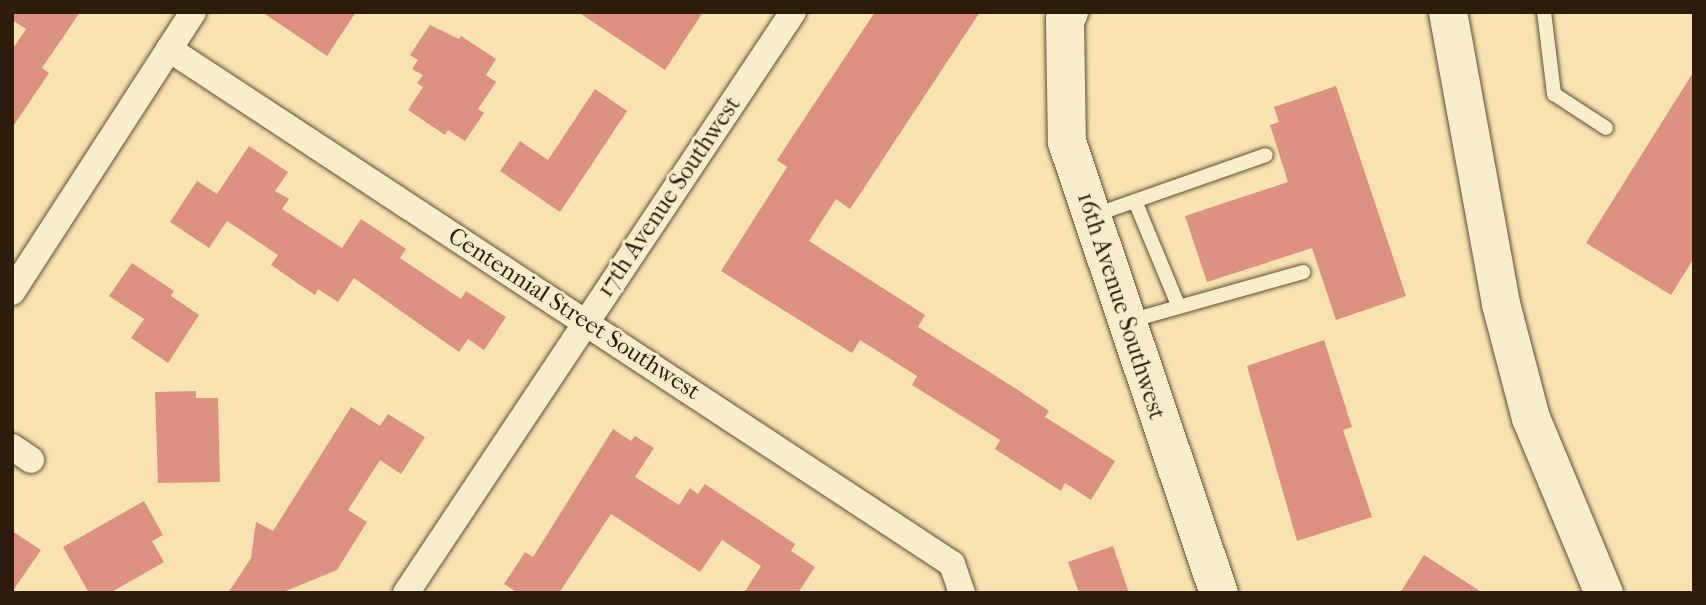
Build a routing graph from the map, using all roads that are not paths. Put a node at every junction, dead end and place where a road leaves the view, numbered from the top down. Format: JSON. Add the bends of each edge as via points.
{"nodes":[{"id":1,"x":193,"y":12,"type":"edge"},
{"id":2,"x":1069,"y":12,"type":"edge"},
{"id":3,"x":1448,"y":12,"type":"edge"},
{"id":4,"x":1544,"y":12,"type":"edge"},
{"id":5,"x":784,"y":16,"type":"edge"},
{"id":6,"x":169,"y":49,"type":"junction"},
{"id":7,"x":1606,"y":128,"type":"dead end"},
{"id":8,"x":1266,"y":155,"type":"dead end"},
{"id":9,"x":1135,"y":201,"type":"junction"},
{"id":10,"x":1091,"y":216,"type":"junction"},
{"id":11,"x":1303,"y":272,"type":"dead end"},
{"id":12,"x":12,"y":292,"type":"edge"},
{"id":13,"x":1178,"y":305,"type":"junction"},
{"id":14,"x":1124,"y":323,"type":"junction"},
{"id":15,"x":584,"y":324,"type":"junction"},
{"id":16,"x":406,"y":593,"type":"edge"},
{"id":17,"x":962,"y":593,"type":"edge"},
{"id":18,"x":1219,"y":593,"type":"edge"},
{"id":19,"x":1604,"y":593,"type":"edge"}],
"edges":[{"from":1,"to":6,"type":"street"},
{"from":2,"to":10,"type":"street","name":"16th Avenue Southwest","via":[[1065,20],[1067,142]]},
{"from":3,"to":19,"type":"street","via":[[1500,304],[1531,418]]},
{"from":4,"to":7,"type":"lane","via":[[1553,94]]},
{"from":5,"to":15,"type":"street","name":"17th Avenue Southwest"},
{"from":6,"to":12,"type":"street"},
{"from":6,"to":15,"type":"street","name":"Centennial Street Southwest"},
{"from":8,"to":9,"type":"lane"},
{"from":9,"to":10,"type":"lane"},
{"from":9,"to":13,"type":"lane"},
{"from":10,"to":14,"type":"street","name":"16th Avenue Southwest"},
{"from":11,"to":13,"type":"lane"},
{"from":13,"to":14,"type":"lane"},
{"from":14,"to":18,"type":"street","name":"16th Avenue Southwest"},
{"from":15,"to":16,"type":"street","name":"17th Avenue Southwest"},
{"from":15,"to":17,"type":"street","name":"Centennial Street Southwest","via":[[952,564]]}]}
